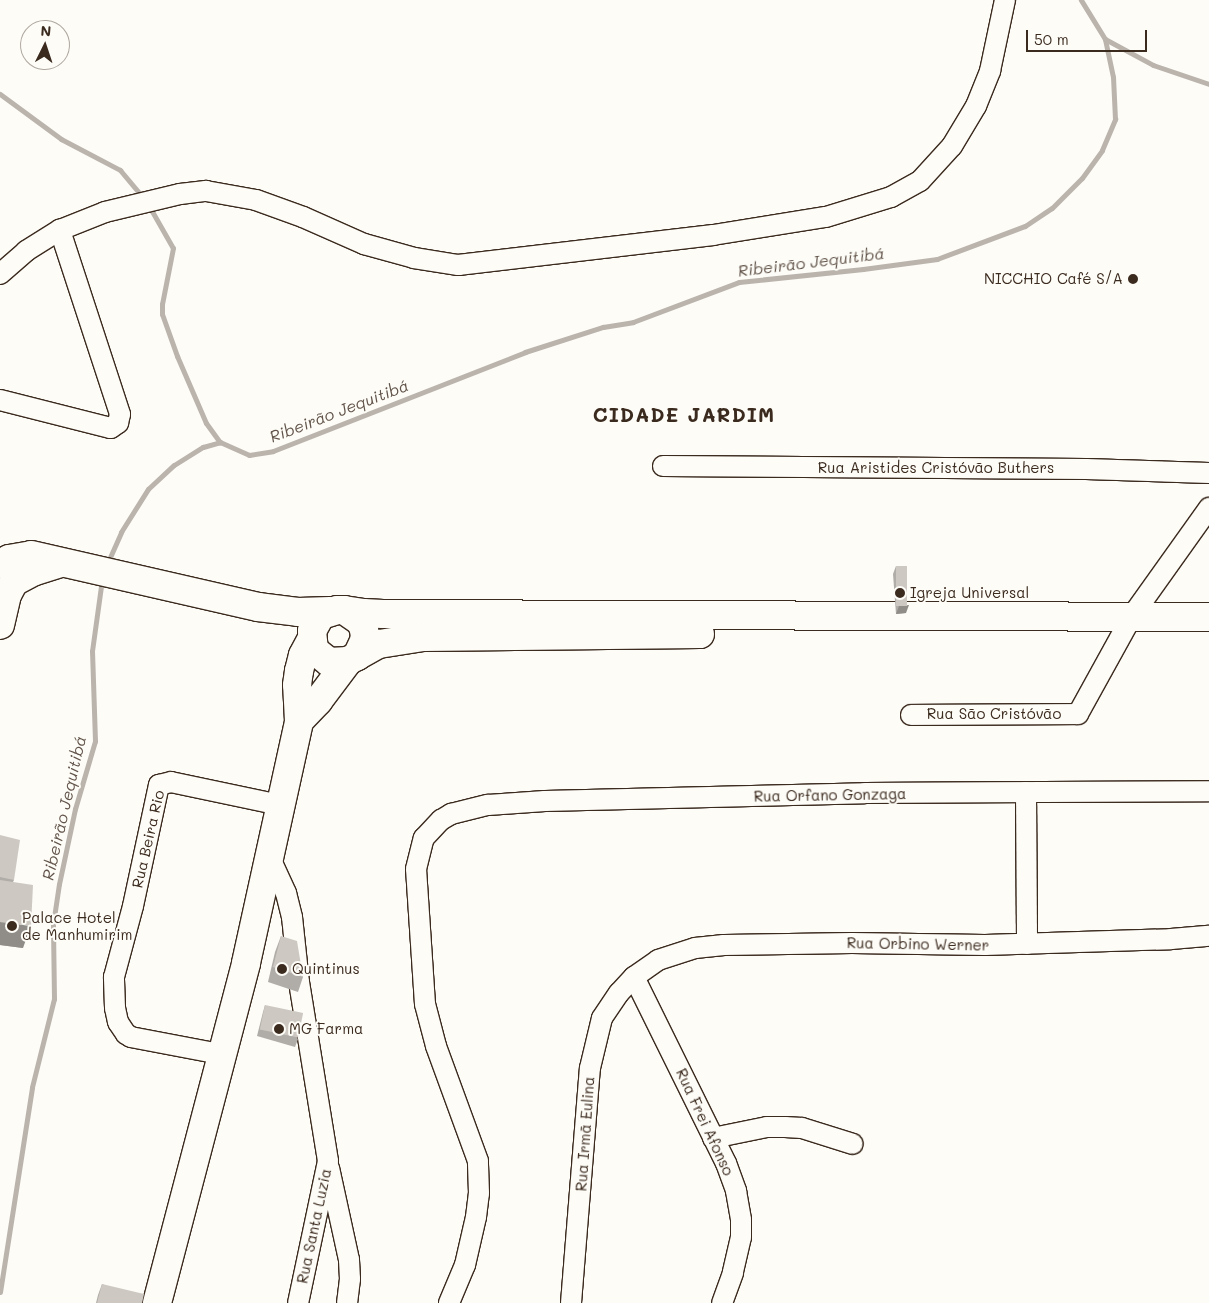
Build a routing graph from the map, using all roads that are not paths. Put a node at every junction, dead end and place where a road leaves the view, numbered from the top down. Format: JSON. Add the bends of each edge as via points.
{"nodes":[{"id":1,"x":1005,"y":0,"type":"edge"},
{"id":2,"x":60,"y":230,"type":"junction"},
{"id":3,"x":0,"y":274,"type":"edge"},
{"id":4,"x":0,"y":400,"type":"edge"},
{"id":5,"x":663,"y":466,"type":"dead end"},
{"id":6,"x":1209,"y":473,"type":"edge"},
{"id":7,"x":1209,"y":508,"type":"edge"},
{"id":8,"x":0,"y":551,"type":"edge"},
{"id":9,"x":31,"y":555,"type":"junction"},
{"id":10,"x":0,"y":564,"type":"edge"},
{"id":11,"x":74,"y":564,"type":"junction"},
{"id":12,"x":3,"y":591,"type":"edge"},
{"id":13,"x":258,"y":607,"type":"junction"},
{"id":14,"x":337,"y":610,"type":"junction"},
{"id":15,"x":1209,"y":617,"type":"edge"},
{"id":16,"x":1127,"y":624,"type":"junction"},
{"id":17,"x":0,"y":625,"type":"edge"},
{"id":18,"x":1209,"y":632,"type":"edge"},
{"id":19,"x":311,"y":638,"type":"junction"},
{"id":20,"x":352,"y":658,"type":"junction"},
{"id":21,"x":911,"y":715,"type":"dead end"},
{"id":22,"x":299,"y":721,"type":"junction"},
{"id":23,"x":1209,"y":791,"type":"edge"},
{"id":24,"x":1026,"y":792,"type":"junction"},
{"id":25,"x":280,"y":805,"type":"junction"},
{"id":26,"x":269,"y":856,"type":"junction"},
{"id":27,"x":1209,"y":936,"type":"edge"},
{"id":28,"x":1027,"y":944,"type":"junction"},
{"id":29,"x":634,"y":977,"type":"junction"},
{"id":30,"x":220,"y":1054,"type":"junction"},
{"id":31,"x":713,"y":1138,"type":"junction"},
{"id":32,"x":854,"y":1144,"type":"dead end"},
{"id":33,"x":328,"y":1161,"type":"junction"},
{"id":34,"x":157,"y":1303,"type":"edge"},
{"id":35,"x":298,"y":1303,"type":"edge"},
{"id":36,"x":347,"y":1303,"type":"edge"},
{"id":37,"x":449,"y":1303,"type":"edge"},
{"id":38,"x":572,"y":1303,"type":"edge"},
{"id":39,"x":722,"y":1303,"type":"edge"}],
"edges":[{"from":1,"to":2,"type":"street","via":[[990,71],[976,106],[952,146],[920,181],[891,197],[826,217],[458,265],[414,258],[364,244],[303,217],[246,198],[212,191],[180,194],[106,212]]},
{"from":2,"to":3,"type":"street","via":[[26,251]]},
{"from":2,"to":4,"type":"street","via":[[120,414],[118,423],[111,428]]},
{"from":5,"to":6,"type":"street","name":"Rua Aristides Cristóvão Buthers"},
{"from":7,"to":16,"type":"street"},
{"from":8,"to":9,"type":"street"},
{"from":9,"to":10,"type":"street"},
{"from":9,"to":11,"type":"street"},
{"from":11,"to":12,"type":"street","via":[[26,574]]},
{"from":11,"to":13,"type":"street"},
{"from":12,"to":17,"type":"street"},
{"from":13,"to":14,"type":"street","via":[[298,612]]},
{"from":13,"to":19,"type":"street","via":[[281,616]]},
{"from":14,"to":16,"type":"street","via":[[384,614]]},
{"from":14,"to":19,"type":"street","via":[[315,622]]},
{"from":14,"to":20,"type":"street","via":[[353,614],[364,629],[365,639]]},
{"from":15,"to":16,"type":"street"},
{"from":16,"to":18,"type":"street"},
{"from":16,"to":20,"type":"street","via":[[443,636],[391,640],[365,649]]},
{"from":16,"to":21,"type":"street","name":"Rua São Cristóvão","via":[[1078,714]]},
{"from":19,"to":20,"type":"street","via":[[314,650],[329,662]]},
{"from":19,"to":22,"type":"street","via":[[297,685]]},
{"from":20,"to":22,"type":"street"},
{"from":22,"to":25,"type":"street"},
{"from":23,"to":24,"type":"street","name":"Rua Orfano Gonzaga"},
{"from":24,"to":28,"type":"street"},
{"from":24,"to":37,"type":"street","name":"Rua Orfano Gonzaga","via":[[545,801],[488,806],[451,814],[441,820],[424,838],[416,868],[425,1004],[429,1026],[478,1161],[476,1217],[465,1265]]},
{"from":25,"to":26,"type":"street"},
{"from":25,"to":30,"type":"street","name":"Rua Beira Rio","via":[[171,782],[159,785],[114,977],[118,1022],[131,1037]]},
{"from":26,"to":30,"type":"street","via":[[246,963]]},
{"from":26,"to":33,"type":"street","name":"Rua Santa Luzia","via":[[286,893],[292,917],[299,982]]},
{"from":27,"to":28,"type":"street","name":"Rua Orbino Werner"},
{"from":28,"to":29,"type":"street","name":"Rua Orbino Werner","via":[[724,945],[677,952],[658,960]]},
{"from":29,"to":31,"type":"street","name":"Rua Frei Afonso"},
{"from":29,"to":38,"type":"street","name":"Rua Irmã Eulina","via":[[602,1018],[590,1068]]},
{"from":30,"to":34,"type":"street"},
{"from":31,"to":32,"type":"street","via":[[767,1127],[785,1127],[802,1128]]},
{"from":31,"to":39,"type":"street","name":"Rua Frei Afonso","via":[[736,1191],[741,1220],[741,1237],[733,1273]]},
{"from":33,"to":35,"type":"street","name":"Rua Santa Luzia"},
{"from":33,"to":36,"type":"street","via":[[349,1260]]}]}
